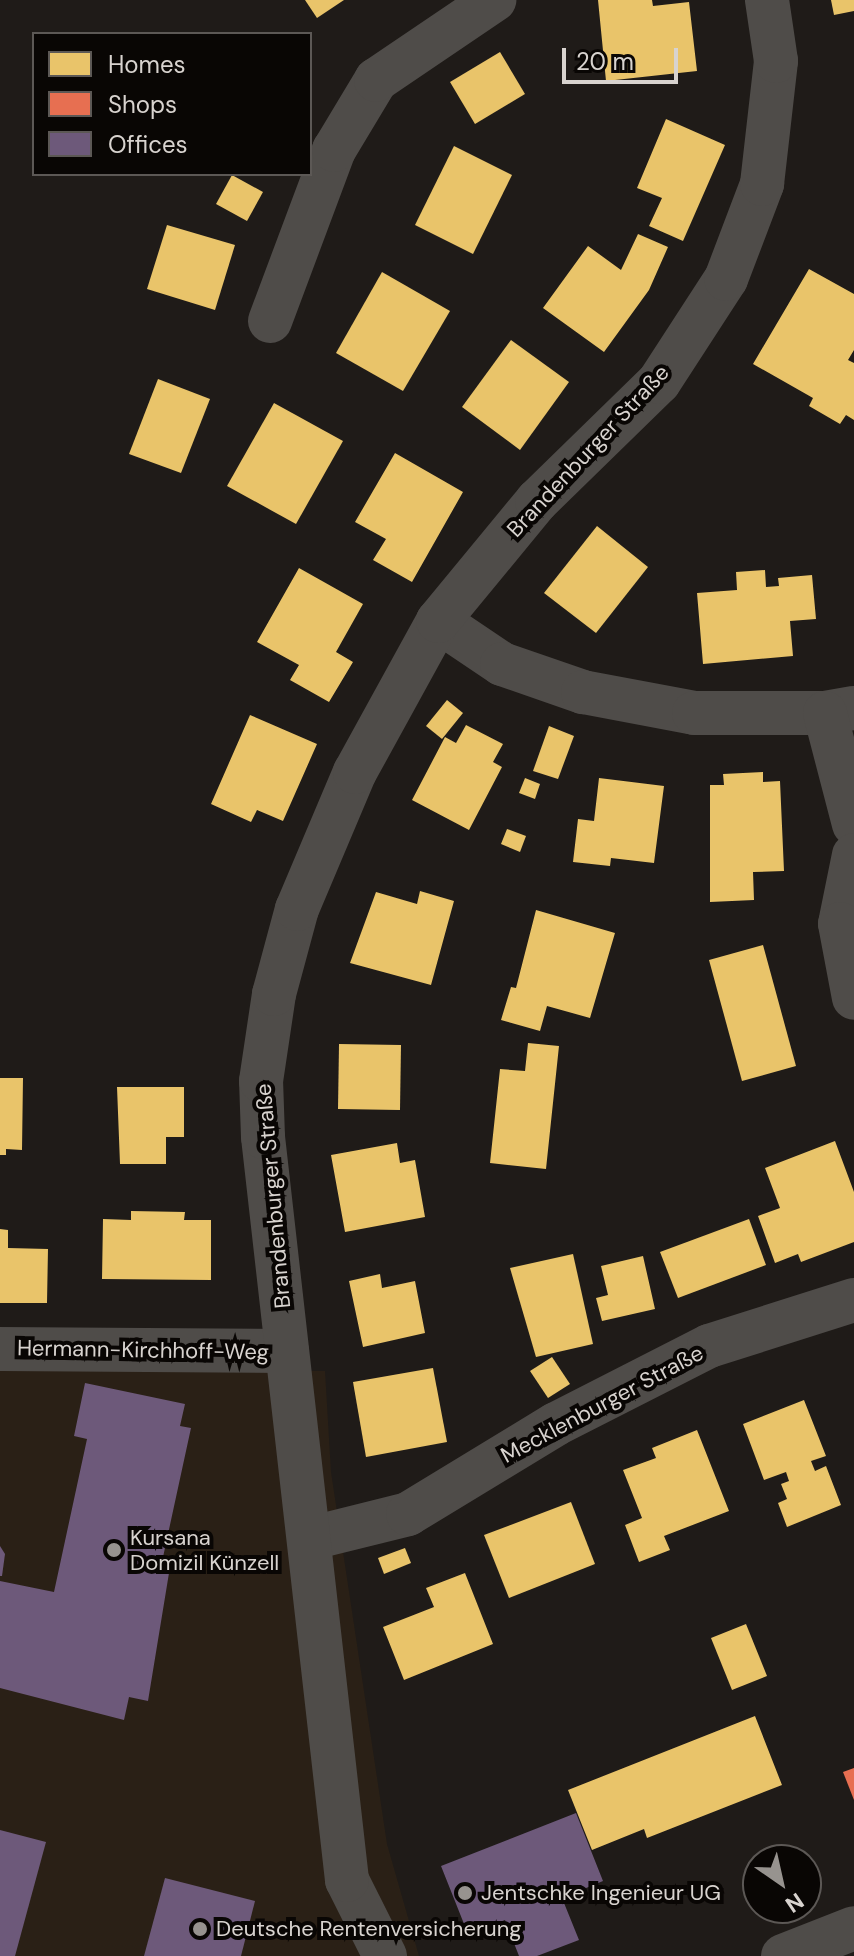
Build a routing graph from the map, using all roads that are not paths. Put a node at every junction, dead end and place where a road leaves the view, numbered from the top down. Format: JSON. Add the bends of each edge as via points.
{"nodes":[{"id":1,"x":494,"y":0,"type":"edge"},
{"id":2,"x":767,"y":0,"type":"edge"},
{"id":3,"x":270,"y":321,"type":"dead end"},
{"id":4,"x":438,"y":621,"type":"junction"},
{"id":5,"x":839,"y":710,"type":"edge"},
{"id":6,"x":854,"y":824,"type":"edge"},
{"id":7,"x":854,"y":855,"type":"edge"},
{"id":8,"x":854,"y":998,"type":"edge"},
{"id":9,"x":854,"y":1300,"type":"edge"},
{"id":10,"x":0,"y":1349,"type":"edge"},
{"id":11,"x":287,"y":1351,"type":"junction"},
{"id":12,"x":312,"y":1538,"type":"junction"},
{"id":13,"x":854,"y":1928,"type":"edge"},
{"id":14,"x":385,"y":1956,"type":"edge"},
{"id":15,"x":783,"y":1956,"type":"edge"}],
"edges":[{"from":1,"to":3,"type":"street","via":[[376,80],[334,150]]},
{"from":2,"to":4,"type":"street","name":"Brandenburger Straße","via":[[776,61],[762,184],[726,279],[659,382],[537,501]]},
{"from":4,"to":5,"type":"street","via":[[502,664],[583,692],[694,713]]},
{"from":4,"to":11,"type":"street","name":"Brandenburger Straße","via":[[355,772],[297,909],[274,994],[261,1081]]},
{"from":5,"to":6,"type":"street"},
{"from":7,"to":8,"type":"street","via":[[840,924]]},
{"from":9,"to":12,"type":"street","name":"Mecklenburger Straße","via":[[709,1346],[556,1424],[408,1514]]},
{"from":10,"to":11,"type":"street","name":"Hermann-Kirchhoff-Weg"},
{"from":11,"to":12,"type":"street","name":"Brandenburger Straße"},
{"from":12,"to":14,"type":"street","name":"Brandenburger Straße","via":[[347,1880]]},
{"from":13,"to":15,"type":"street"}]}
